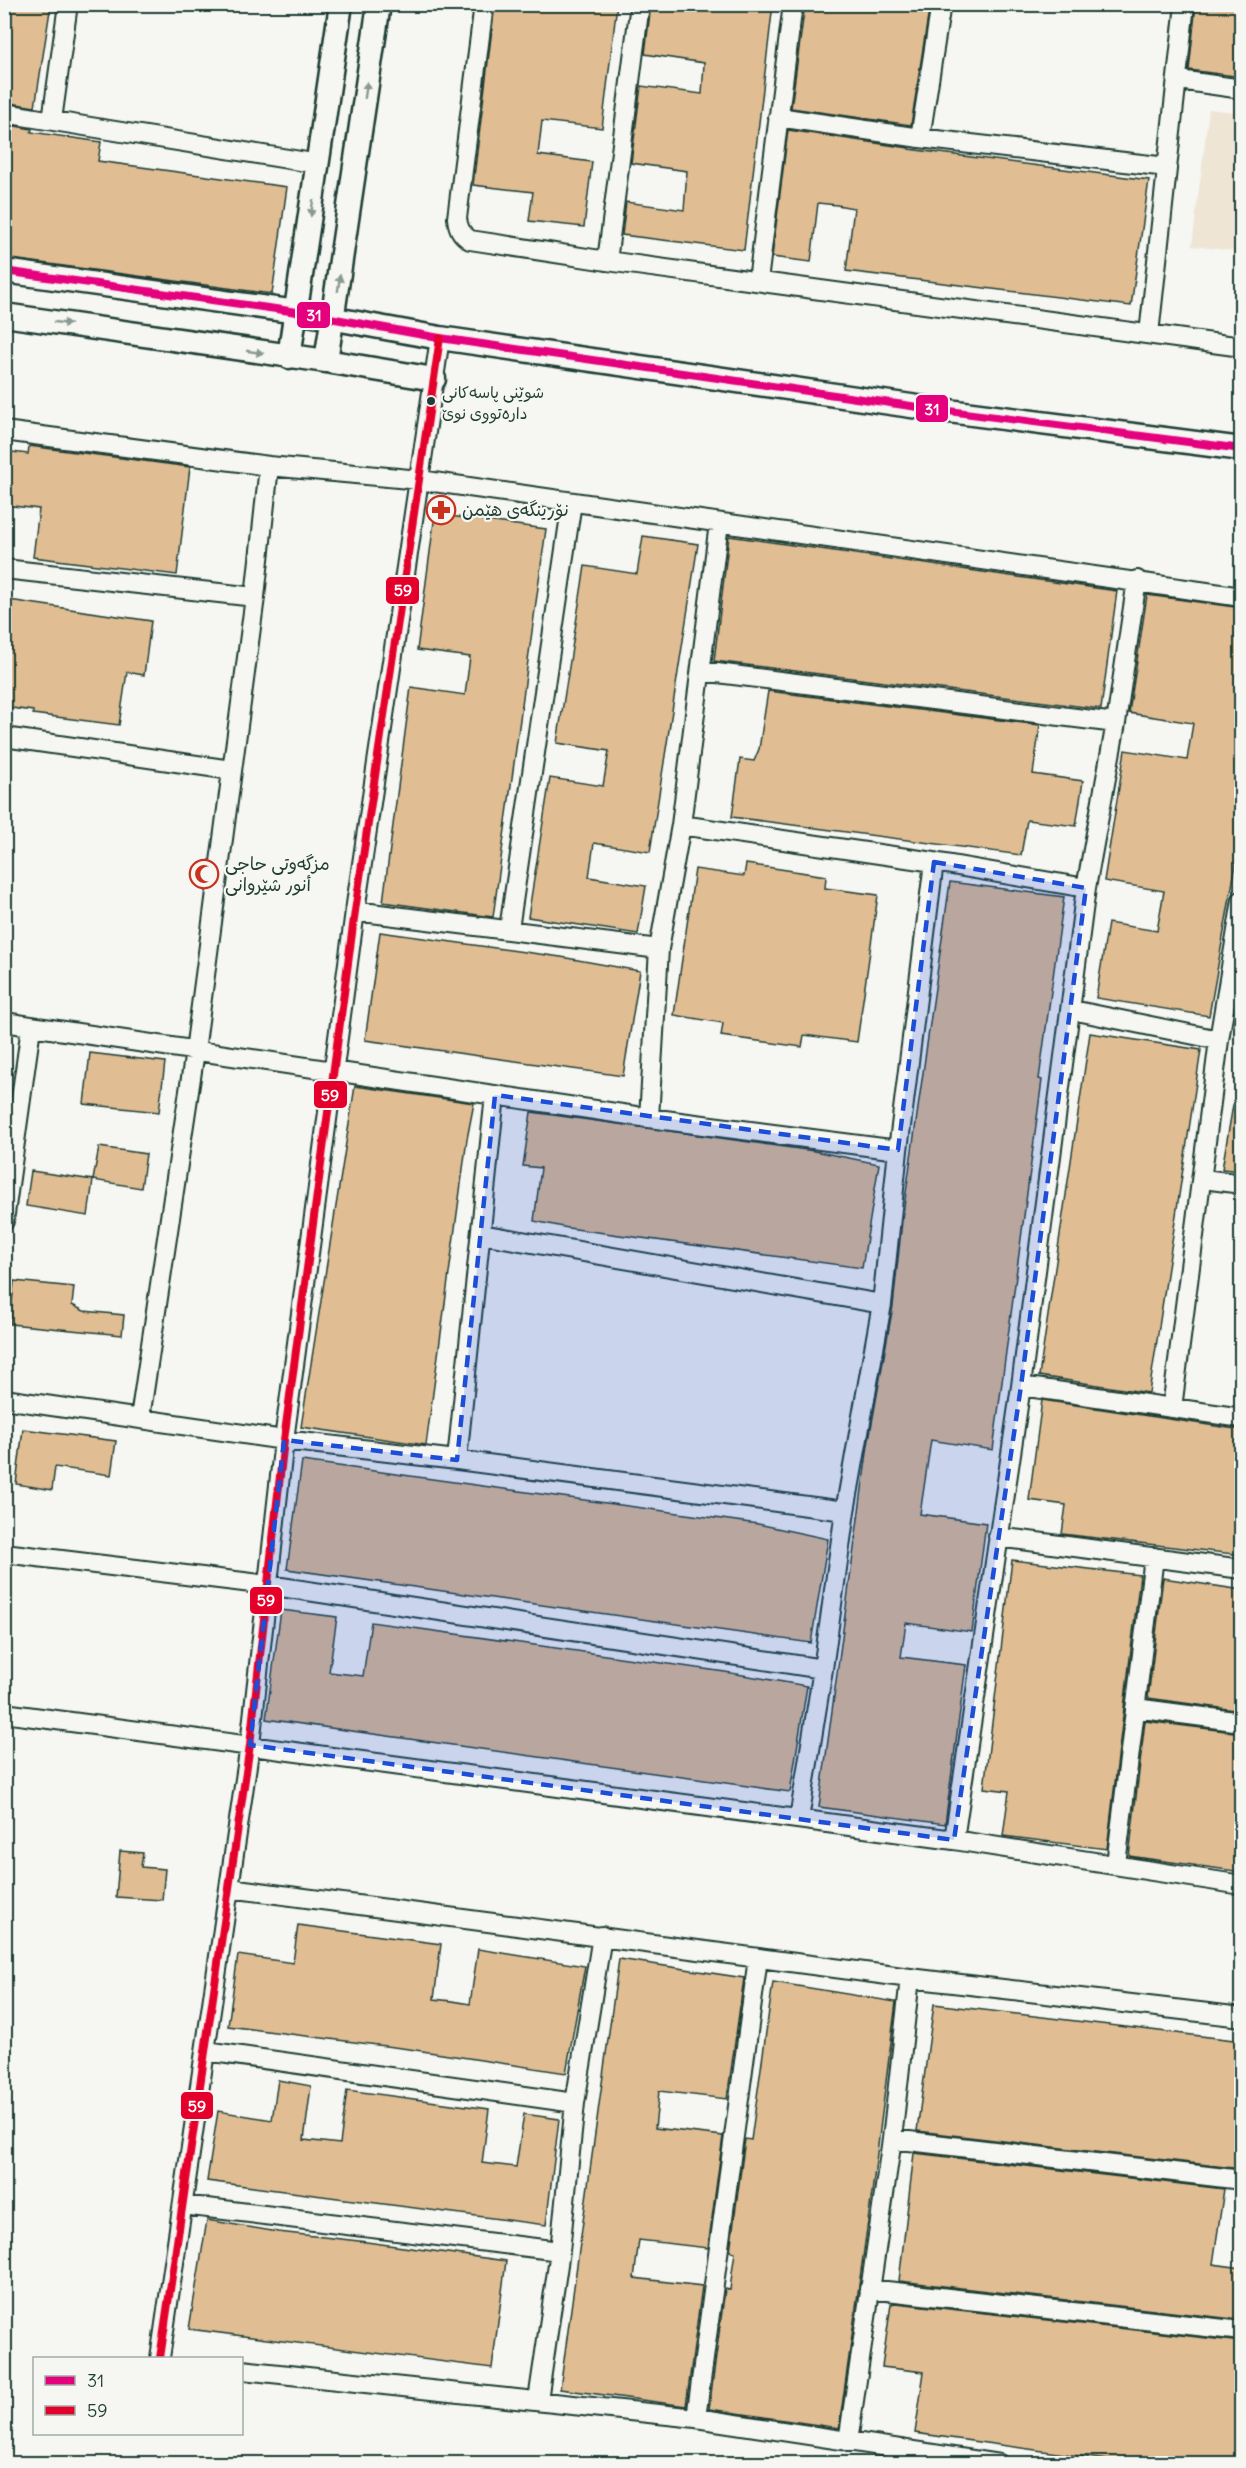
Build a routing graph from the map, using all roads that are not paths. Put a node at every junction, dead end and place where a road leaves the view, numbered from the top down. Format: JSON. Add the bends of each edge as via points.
{"nodes":[{"id":1,"x":68,"y":4,"type":"edge"},
{"id":2,"x":341,"y":4,"type":"edge"},
{"id":3,"x":379,"y":4,"type":"edge"},
{"id":4,"x":484,"y":4,"type":"edge"},
{"id":5,"x":640,"y":4,"type":"edge"},
{"id":6,"x":793,"y":4,"type":"edge"},
{"id":7,"x":941,"y":4,"type":"edge"},
{"id":8,"x":1185,"y":4,"type":"edge"},
{"id":9,"x":1179,"y":80,"type":"junction"},
{"id":10,"x":1242,"y":89,"type":"edge"},
{"id":11,"x":4,"y":113,"type":"edge"},
{"id":12,"x":778,"y":117,"type":"junction"},
{"id":13,"x":52,"y":120,"type":"junction"},
{"id":14,"x":920,"y":138,"type":"junction"},
{"id":15,"x":319,"y":164,"type":"junction"},
{"id":16,"x":1167,"y":167,"type":"junction"},
{"id":17,"x":607,"y":261,"type":"junction"},
{"id":18,"x":4,"y":271,"type":"edge"},
{"id":19,"x":758,"y":281,"type":"junction"},
{"id":20,"x":297,"y":312,"type":"junction"},
{"id":21,"x":4,"y":315,"type":"edge"},
{"id":22,"x":333,"y":320,"type":"junction"},
{"id":23,"x":1149,"y":334,"type":"junction"},
{"id":24,"x":440,"y":338,"type":"junction"},
{"id":25,"x":1242,"y":347,"type":"edge"},
{"id":26,"x":289,"y":357,"type":"junction"},
{"id":27,"x":326,"y":361,"type":"junction"},
{"id":28,"x":434,"y":379,"type":"junction"},
{"id":29,"x":4,"y":431,"type":"edge"},
{"id":30,"x":1242,"y":449,"type":"edge"},
{"id":31,"x":269,"y":466,"type":"junction"},
{"id":32,"x":420,"y":480,"type":"junction"},
{"id":33,"x":572,"y":502,"type":"junction"},
{"id":34,"x":719,"y":523,"type":"junction"},
{"id":35,"x":4,"y":569,"type":"edge"},
{"id":36,"x":1137,"y":580,"type":"junction"},
{"id":37,"x":255,"y":597,"type":"junction"},
{"id":38,"x":1242,"y":597,"type":"edge"},
{"id":39,"x":701,"y":671,"type":"junction"},
{"id":40,"x":1116,"y":723,"type":"junction"},
{"id":41,"x":4,"y":737,"type":"edge"},
{"id":42,"x":231,"y":770,"type":"junction"},
{"id":43,"x":681,"y":825,"type":"junction"},
{"id":44,"x":934,"y":862,"type":"junction"},
{"id":45,"x":1086,"y":888,"type":"junction"},
{"id":46,"x":1242,"y":900,"type":"edge"},
{"id":47,"x":355,"y":911,"type":"junction"},
{"id":48,"x":509,"y":929,"type":"junction"},
{"id":49,"x":658,"y":949,"type":"junction"},
{"id":50,"x":1072,"y":1010,"type":"junction"},
{"id":51,"x":4,"y":1022,"type":"edge"},
{"id":52,"x":31,"y":1027,"type":"junction"},
{"id":53,"x":1219,"y":1040,"type":"junction"},
{"id":54,"x":195,"y":1051,"type":"junction"},
{"id":55,"x":334,"y":1071,"type":"junction"},
{"id":56,"x":495,"y":1095,"type":"junction"},
{"id":57,"x":649,"y":1118,"type":"junction"},
{"id":58,"x":898,"y":1150,"type":"junction"},
{"id":59,"x":1203,"y":1179,"type":"junction"},
{"id":60,"x":1242,"y":1184,"type":"edge"},
{"id":61,"x":4,"y":1221,"type":"edge"},
{"id":62,"x":481,"y":1234,"type":"junction"},
{"id":63,"x":882,"y":1304,"type":"junction"},
{"id":64,"x":1021,"y":1386,"type":"junction"},
{"id":65,"x":4,"y":1399,"type":"edge"},
{"id":66,"x":1172,"y":1408,"type":"junction"},
{"id":67,"x":140,"y":1418,"type":"junction"},
{"id":68,"x":1242,"y":1418,"type":"edge"},
{"id":69,"x":284,"y":1440,"type":"junction"},
{"id":70,"x":457,"y":1460,"type":"junction"},
{"id":71,"x":845,"y":1511,"type":"junction"},
{"id":72,"x":998,"y":1538,"type":"junction"},
{"id":73,"x":4,"y":1553,"type":"edge"},
{"id":74,"x":1154,"y":1557,"type":"junction"},
{"id":75,"x":1242,"y":1569,"type":"edge"},
{"id":76,"x":268,"y":1585,"type":"junction"},
{"id":77,"x":823,"y":1669,"type":"junction"},
{"id":78,"x":1135,"y":1708,"type":"junction"},
{"id":79,"x":4,"y":1713,"type":"edge"},
{"id":80,"x":1242,"y":1722,"type":"edge"},
{"id":81,"x":250,"y":1745,"type":"junction"},
{"id":82,"x":799,"y":1819,"type":"junction"},
{"id":83,"x":954,"y":1840,"type":"junction"},
{"id":84,"x":1116,"y":1864,"type":"junction"},
{"id":85,"x":1242,"y":1885,"type":"edge"},
{"id":86,"x":230,"y":1888,"type":"junction"},
{"id":87,"x":602,"y":1936,"type":"junction"},
{"id":88,"x":758,"y":1958,"type":"junction"},
{"id":89,"x":909,"y":1978,"type":"junction"},
{"id":90,"x":1242,"y":2017,"type":"edge"},
{"id":91,"x":206,"y":2051,"type":"junction"},
{"id":92,"x":575,"y":2103,"type":"junction"},
{"id":93,"x":892,"y":2139,"type":"junction"},
{"id":94,"x":1242,"y":2180,"type":"edge"},
{"id":95,"x":183,"y":2205,"type":"junction"},
{"id":96,"x":560,"y":2251,"type":"junction"},
{"id":97,"x":869,"y":2289,"type":"junction"},
{"id":98,"x":1242,"y":2331,"type":"edge"},
{"id":99,"x":160,"y":2357,"type":"edge"},
{"id":100,"x":243,"y":2370,"type":"edge"},
{"id":101,"x":538,"y":2400,"type":"junction"},
{"id":102,"x":696,"y":2418,"type":"junction"},
{"id":103,"x":848,"y":2442,"type":"junction"},
{"id":104,"x":999,"y":2463,"type":"edge"}],
"edges":[{"from":1,"to":13,"type":"street"},
{"from":2,"to":15,"type":"street"},
{"from":22,"to":3,"type":"street","one_way":true},
{"from":4,"to":17,"type":"street","via":[[458,227],[470,240],[482,243]]},
{"from":5,"to":17,"type":"street"},
{"from":6,"to":12,"type":"street"},
{"from":7,"to":14,"type":"street"},
{"from":8,"to":9,"type":"street"},
{"from":9,"to":10,"type":"street"},
{"from":9,"to":16,"type":"street"},
{"from":11,"to":13,"type":"street"},
{"from":12,"to":14,"type":"street"},
{"from":12,"to":19,"type":"street"},
{"from":13,"to":15,"type":"street"},
{"from":14,"to":16,"type":"street"},
{"from":15,"to":20,"type":"street","one_way":true},
{"from":16,"to":23,"type":"street"},
{"from":17,"to":19,"type":"street"},
{"from":18,"to":20,"type":"street"},
{"from":19,"to":23,"type":"street"},
{"from":20,"to":22,"type":"street"},
{"from":20,"to":26,"type":"street"},
{"from":21,"to":26,"type":"street","one_way":true},
{"from":22,"to":24,"type":"street"},
{"from":22,"to":27,"type":"street"},
{"from":23,"to":25,"type":"street"},
{"from":24,"to":28,"type":"street"},
{"from":24,"to":30,"type":"street","via":[[918,408]]},
{"from":26,"to":27,"type":"street"},
{"from":27,"to":28,"type":"street"},
{"from":28,"to":32,"type":"street"},
{"from":29,"to":31,"type":"street"},
{"from":31,"to":32,"type":"street"},
{"from":31,"to":37,"type":"street"},
{"from":32,"to":33,"type":"street"},
{"from":32,"to":47,"type":"street"},
{"from":33,"to":34,"type":"street"},
{"from":33,"to":48,"type":"street"},
{"from":34,"to":36,"type":"street"},
{"from":34,"to":39,"type":"street"},
{"from":35,"to":37,"type":"street"},
{"from":36,"to":38,"type":"street"},
{"from":36,"to":40,"type":"street"},
{"from":37,"to":42,"type":"street"},
{"from":39,"to":40,"type":"street"},
{"from":39,"to":43,"type":"street"},
{"from":40,"to":45,"type":"street"},
{"from":41,"to":42,"type":"street"},
{"from":42,"to":54,"type":"street"},
{"from":43,"to":44,"type":"street"},
{"from":43,"to":49,"type":"street"},
{"from":44,"to":45,"type":"street"},
{"from":44,"to":58,"type":"street"},
{"from":45,"to":50,"type":"street"},
{"from":46,"to":53,"type":"street"},
{"from":47,"to":48,"type":"street"},
{"from":47,"to":55,"type":"street"},
{"from":48,"to":49,"type":"street"},
{"from":49,"to":57,"type":"street"},
{"from":50,"to":53,"type":"street"},
{"from":50,"to":64,"type":"street"},
{"from":51,"to":52,"type":"street"},
{"from":52,"to":54,"type":"street"},
{"from":52,"to":61,"type":"street"},
{"from":53,"to":59,"type":"street"},
{"from":54,"to":55,"type":"street"},
{"from":54,"to":67,"type":"street"},
{"from":55,"to":56,"type":"street"},
{"from":55,"to":69,"type":"street"},
{"from":56,"to":57,"type":"street"},
{"from":56,"to":62,"type":"street"},
{"from":57,"to":58,"type":"street"},
{"from":58,"to":63,"type":"street"},
{"from":59,"to":60,"type":"street"},
{"from":59,"to":66,"type":"street"},
{"from":62,"to":63,"type":"street"},
{"from":62,"to":70,"type":"street"},
{"from":63,"to":71,"type":"street"},
{"from":64,"to":66,"type":"street"},
{"from":64,"to":72,"type":"street"},
{"from":65,"to":67,"type":"street"},
{"from":66,"to":68,"type":"street"},
{"from":67,"to":69,"type":"street"},
{"from":69,"to":70,"type":"street"},
{"from":69,"to":76,"type":"street"},
{"from":70,"to":71,"type":"street"},
{"from":71,"to":77,"type":"street"},
{"from":72,"to":74,"type":"street"},
{"from":72,"to":83,"type":"street"},
{"from":73,"to":76,"type":"street"},
{"from":74,"to":75,"type":"street"},
{"from":74,"to":78,"type":"street"},
{"from":76,"to":77,"type":"street"},
{"from":76,"to":81,"type":"street"},
{"from":77,"to":82,"type":"street"},
{"from":78,"to":80,"type":"street"},
{"from":78,"to":84,"type":"street"},
{"from":79,"to":81,"type":"street"},
{"from":81,"to":82,"type":"street"},
{"from":81,"to":86,"type":"street"},
{"from":82,"to":83,"type":"street"},
{"from":83,"to":84,"type":"street"},
{"from":84,"to":85,"type":"street"},
{"from":86,"to":87,"type":"street"},
{"from":86,"to":91,"type":"street"},
{"from":87,"to":88,"type":"street"},
{"from":87,"to":92,"type":"street"},
{"from":88,"to":89,"type":"street"},
{"from":88,"to":102,"type":"street"},
{"from":89,"to":90,"type":"street"},
{"from":89,"to":93,"type":"street"},
{"from":91,"to":92,"type":"street"},
{"from":91,"to":95,"type":"street"},
{"from":92,"to":96,"type":"street"},
{"from":93,"to":94,"type":"street"},
{"from":93,"to":97,"type":"street"},
{"from":95,"to":96,"type":"street"},
{"from":95,"to":99,"type":"street"},
{"from":96,"to":101,"type":"street"},
{"from":97,"to":98,"type":"street"},
{"from":97,"to":103,"type":"street"},
{"from":100,"to":101,"type":"street"},
{"from":101,"to":102,"type":"street"},
{"from":102,"to":103,"type":"street"},
{"from":103,"to":104,"type":"street"}]}
